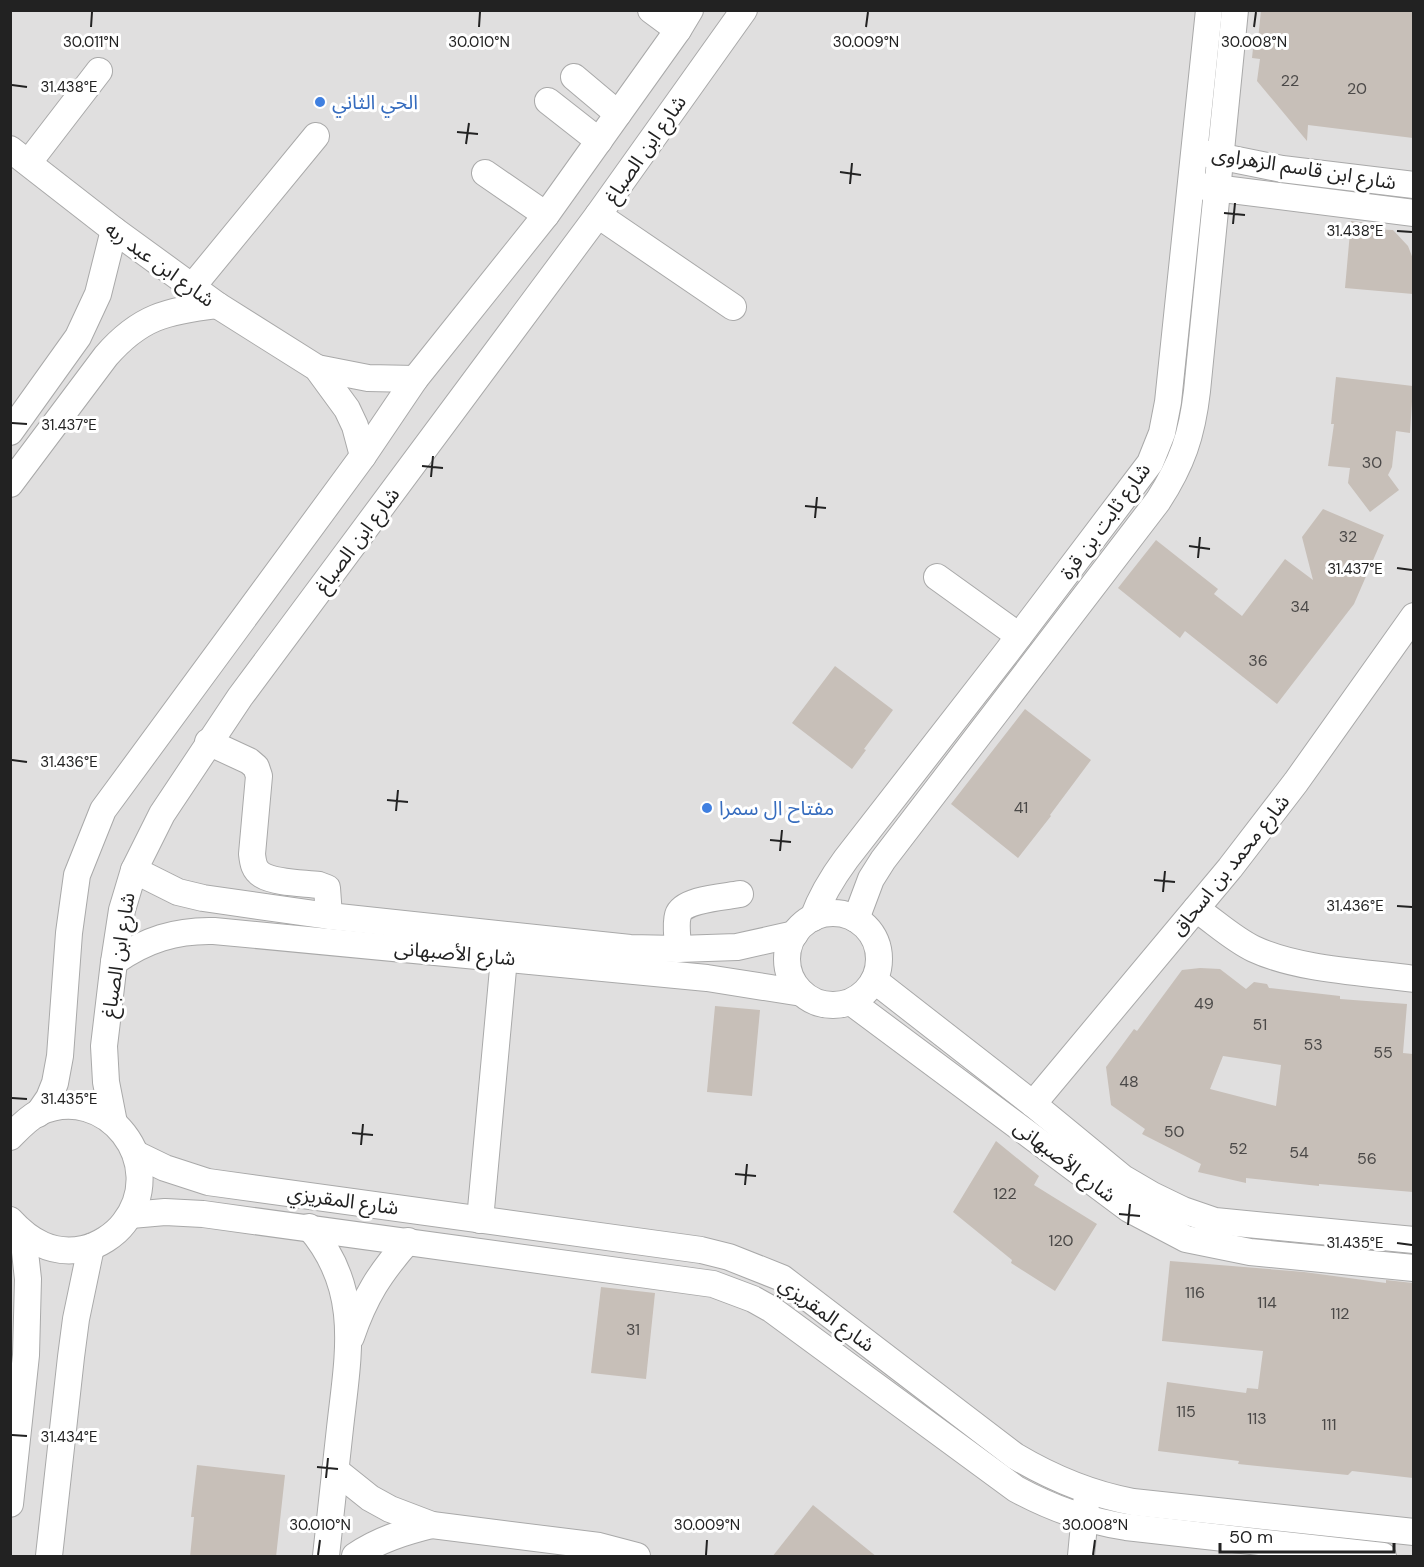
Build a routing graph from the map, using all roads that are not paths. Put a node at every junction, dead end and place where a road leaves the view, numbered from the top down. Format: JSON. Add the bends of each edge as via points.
{"nodes":[{"id":1,"x":651,"y":10,"type":"edge"},
{"id":2,"x":744,"y":10,"type":"edge"},
{"id":3,"x":1209,"y":10,"type":"edge"},
{"id":4,"x":1235,"y":10,"type":"edge"},
{"id":5,"x":684,"y":20,"type":"edge"},
{"id":6,"x":99,"y":71,"type":"dead end"},
{"id":7,"x":574,"y":77,"type":"dead end"},
{"id":8,"x":548,"y":101,"type":"dead end"},
{"id":9,"x":618,"y":114,"type":"junction"},
{"id":10,"x":316,"y":136,"type":"dead end"},
{"id":11,"x":599,"y":141,"type":"junction"},
{"id":12,"x":1194,"y":152,"type":"junction"},
{"id":13,"x":20,"y":156,"type":"edge"},
{"id":14,"x":1219,"y":156,"type":"junction"},
{"id":15,"x":485,"y":173,"type":"dead end"},
{"id":16,"x":1190,"y":184,"type":"junction"},
{"id":17,"x":1413,"y":185,"type":"edge"},
{"id":18,"x":1216,"y":188,"type":"junction"},
{"id":19,"x":1413,"y":213,"type":"edge"},
{"id":20,"x":546,"y":215,"type":"junction"},
{"id":21,"x":598,"y":215,"type":"junction"},
{"id":22,"x":114,"y":230,"type":"junction"},
{"id":23,"x":192,"y":287,"type":"junction"},
{"id":24,"x":217,"y":305,"type":"junction"},
{"id":25,"x":733,"y":307,"type":"dead end"},
{"id":26,"x":317,"y":368,"type":"junction"},
{"id":27,"x":415,"y":379,"type":"junction"},
{"id":28,"x":10,"y":432,"type":"edge"},
{"id":29,"x":363,"y":456,"type":"junction"},
{"id":30,"x":10,"y":484,"type":"edge"},
{"id":31,"x":937,"y":577,"type":"dead end"},
{"id":32,"x":1413,"y":616,"type":"edge"},
{"id":33,"x":1013,"y":644,"type":"junction"},
{"id":34,"x":1028,"y":668,"type":"junction"},
{"id":35,"x":208,"y":742,"type":"junction"},
{"id":36,"x":134,"y":870,"type":"junction"},
{"id":37,"x":740,"y":894,"type":"dead end"},
{"id":38,"x":1196,"y":909,"type":"junction"},
{"id":39,"x":329,"y":916,"type":"junction"},
{"id":40,"x":856,"y":919,"type":"junction"},
{"id":41,"x":804,"y":926,"type":"junction"},
{"id":42,"x":678,"y":949,"type":"junction"},
{"id":43,"x":504,"y":958,"type":"junction"},
{"id":44,"x":114,"y":962,"type":"junction"},
{"id":45,"x":1413,"y":979,"type":"edge"},
{"id":46,"x":874,"y":980,"type":"junction"},
{"id":47,"x":802,"y":993,"type":"junction"},
{"id":48,"x":852,"y":1002,"type":"junction"},
{"id":49,"x":1033,"y":1104,"type":"junction"},
{"id":50,"x":38,"y":1114,"type":"junction"},
{"id":51,"x":114,"y":1123,"type":"junction"},
{"id":52,"x":10,"y":1137,"type":"edge"},
{"id":53,"x":136,"y":1154,"type":"junction"},
{"id":54,"x":131,"y":1215,"type":"junction"},
{"id":55,"x":480,"y":1220,"type":"junction"},
{"id":56,"x":17,"y":1227,"type":"edge"},
{"id":57,"x":309,"y":1227,"type":"junction"},
{"id":58,"x":1413,"y":1240,"type":"edge"},
{"id":59,"x":408,"y":1241,"type":"junction"},
{"id":60,"x":91,"y":1247,"type":"junction"},
{"id":61,"x":1413,"y":1268,"type":"edge"},
{"id":62,"x":350,"y":1340,"type":"junction"},
{"id":63,"x":14,"y":1447,"type":"edge"},
{"id":64,"x":335,"y":1470,"type":"junction"},
{"id":65,"x":1088,"y":1491,"type":"junction"},
{"id":66,"x":11,"y":1494,"type":"edge"},
{"id":67,"x":1085,"y":1518,"type":"junction"},
{"id":68,"x":432,"y":1525,"type":"junction"},
{"id":69,"x":1413,"y":1532,"type":"edge"},
{"id":70,"x":1343,"y":1555,"type":"edge"},
{"id":71,"x":49,"y":1557,"type":"edge"},
{"id":72,"x":326,"y":1557,"type":"edge"},
{"id":73,"x":355,"y":1557,"type":"edge"},
{"id":74,"x":637,"y":1557,"type":"edge"},
{"id":75,"x":1081,"y":1557,"type":"edge"},
{"id":76,"x":1383,"y":1557,"type":"edge"}],
"edges":[{"from":1,"to":5,"type":"street"},
{"from":2,"to":21,"type":"street","name":"شارع ابن الصباغ"},
{"from":3,"to":12,"type":"street","name":"شارع ثابت بن قرة"},
{"from":4,"to":14,"type":"street","name":"شارع ثابت بن قرة"},
{"from":5,"to":9,"type":"street"},
{"from":6,"to":13,"type":"street"},
{"from":7,"to":9,"type":"street"},
{"from":8,"to":11,"type":"street"},
{"from":9,"to":11,"type":"street"},
{"from":10,"to":23,"type":"street"},
{"from":11,"to":20,"type":"street"},
{"from":12,"to":14,"type":"street","name":"شارع ابن قاسم الزهراوى"},
{"from":12,"to":16,"type":"street","name":"شارع ثابت بن قرة"},
{"from":13,"to":22,"type":"street","name":"شارع ابن عبد ربه"},
{"from":14,"to":17,"type":"street","name":"شارع ابن قاسم الزهراوى","via":[[1282,169]]},
{"from":14,"to":18,"type":"street","name":"شارع ثابت بن قرة"},
{"from":15,"to":20,"type":"street"},
{"from":16,"to":18,"type":"street","name":"شارع ابن قاسم الزهراوى"},
{"from":16,"to":33,"type":"street","name":"شارع ثابت بن قرة","via":[[1162,433],[1150,463]]},
{"from":18,"to":19,"type":"street","name":"شارع ابن قاسم الزهراوى"},
{"from":18,"to":34,"type":"street","name":"شارع ثابت بن قرة","via":[[1194,420],[1186,450],[1158,501]]},
{"from":20,"to":27,"type":"street"},
{"from":21,"to":25,"type":"street"},
{"from":21,"to":35,"type":"street","name":"شارع ابن الصباغ"},
{"from":22,"to":23,"type":"street","name":"شارع ابن عبد ربه"},
{"from":22,"to":28,"type":"street","via":[[98,294],[78,336]]},
{"from":23,"to":24,"type":"street","name":"شارع ابن عبد ربه"},
{"from":24,"to":26,"type":"street","name":"شارع ابن عبد ربه"},
{"from":24,"to":30,"type":"street","via":[[181,309],[144,322],[123,336]]},
{"from":26,"to":27,"type":"street","name":"شارع ابن عبد ربه","via":[[368,378]]},
{"from":26,"to":29,"type":"street","name":"شارع ابن عبد ربه","via":[[347,409]]},
{"from":27,"to":29,"type":"street"},
{"from":29,"to":50,"type":"street","via":[[103,810],[77,875],[60,1056],[55,1083]]},
{"from":31,"to":33,"type":"street"},
{"from":32,"to":38,"type":"street","name":"شارع محمد بن اسحاق","via":[[1296,782]]},
{"from":33,"to":34,"type":"street"},
{"from":33,"to":41,"type":"street","name":"شارع ثابت بن قرة","via":[[846,858]]},
{"from":34,"to":40,"type":"street","name":"شارع ثابت بن قرة","via":[[883,860],[871,879]]},
{"from":35,"to":36,"type":"street","name":"شارع ابن الصباغ","via":[[162,814]]},
{"from":35,"to":39,"type":"street","via":[[256,767],[259,776],[253,866],[261,875],[271,878],[327,888]]},
{"from":36,"to":39,"type":"street","name":"شارع الأصبهانى","via":[[178,892],[202,898]]},
{"from":36,"to":44,"type":"street","name":"شارع ابن الصباغ","via":[[122,910]]},
{"from":37,"to":42,"type":"street","via":[[688,904],[681,909],[677,917]]},
{"from":38,"to":45,"type":"street","via":[[1251,948],[1276,957]]},
{"from":38,"to":49,"type":"street","name":"شارع محمد بن اسحاق"},
{"from":39,"to":42,"type":"street","name":"شارع الأصبهانى","via":[[630,948]]},
{"from":40,"to":41,"type":"street","via":[[827,914]]},
{"from":40,"to":46,"type":"street","via":[[877,946]]},
{"from":41,"to":42,"type":"street","name":"شارع الأصبهانى","via":[[737,947]]},
{"from":41,"to":47,"type":"street","via":[[789,946],[787,958],[794,983]]},
{"from":43,"to":44,"type":"street","name":"شارع الأصبهانى","via":[[192,931],[151,940]]},
{"from":43,"to":47,"type":"street","name":"شارع الأصبهانى","via":[[707,978]]},
{"from":43,"to":55,"type":"street"},
{"from":44,"to":51,"type":"street","name":"شارع ابن الصباغ","via":[[104,1046]]},
{"from":46,"to":48,"type":"street"},
{"from":46,"to":49,"type":"street","name":"شارع الأصبهانى"},
{"from":47,"to":48,"type":"street","via":[[817,1003]]},
{"from":48,"to":61,"type":"street","name":"شارع الأصبهانى","via":[[1129,1209],[1185,1239],[1250,1252]]},
{"from":49,"to":58,"type":"street","name":"شارع الأصبهانى","via":[[1123,1178],[1183,1210],[1215,1221]]},
{"from":50,"to":51,"type":"street","via":[[53,1108],[85,1108]]},
{"from":50,"to":52,"type":"street"},
{"from":51,"to":53,"type":"street"},
{"from":53,"to":54,"type":"street","via":[[139,1196]]},
{"from":53,"to":55,"type":"street","name":"شارع المقريزي","via":[[208,1182]]},
{"from":54,"to":57,"type":"street","name":"شارع المقريزي","via":[[179,1212]]},
{"from":54,"to":60,"type":"street","via":[[118,1231]]},
{"from":55,"to":65,"type":"street","name":"شارع المقريزي","via":[[701,1250],[782,1278],[1015,1456]]},
{"from":56,"to":60,"type":"street","via":[[38,1244],[55,1250]]},
{"from":56,"to":63,"type":"street","via":[[28,1279],[28,1312],[27,1355]]},
{"from":57,"to":59,"type":"street","name":"شارع المقريزي"},
{"from":57,"to":62,"type":"street","via":[[338,1274]]},
{"from":59,"to":62,"type":"street","via":[[369,1292]]},
{"from":59,"to":67,"type":"street","name":"شارع المقريزي","via":[[692,1280],[753,1299],[1016,1489],[1046,1505]]},
{"from":60,"to":71,"type":"street","via":[[70,1357]]},
{"from":62,"to":64,"type":"street"},
{"from":63,"to":66,"type":"street"},
{"from":64,"to":68,"type":"street","via":[[380,1504]]},
{"from":64,"to":72,"type":"street"},
{"from":65,"to":67,"type":"street"},
{"from":65,"to":69,"type":"street","name":"شارع المقريزي","via":[[1133,1502]]},
{"from":67,"to":70,"type":"street","name":"شارع المقريزي","via":[[1126,1527]]},
{"from":67,"to":75,"type":"street"},
{"from":68,"to":73,"type":"street","via":[[384,1539]]},
{"from":68,"to":74,"type":"street","via":[[599,1546]]},
{"from":70,"to":76,"type":"street","name":"شارع المقريزي"}]}
